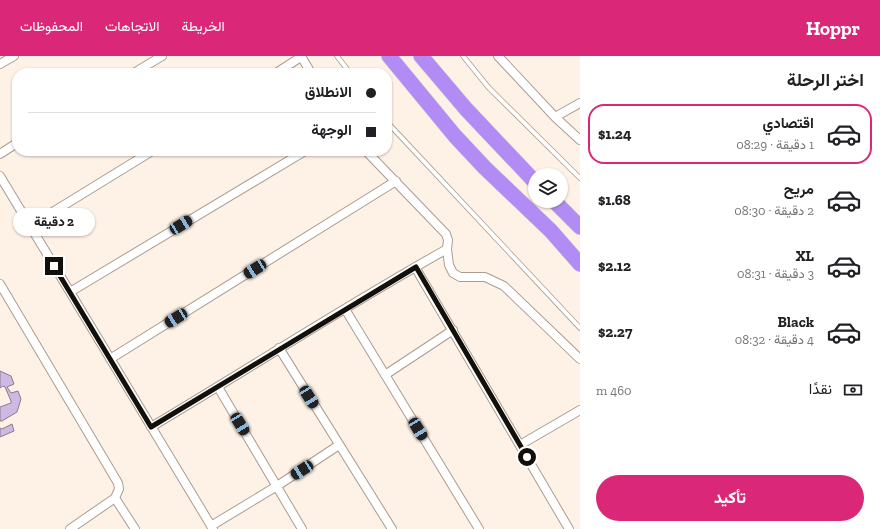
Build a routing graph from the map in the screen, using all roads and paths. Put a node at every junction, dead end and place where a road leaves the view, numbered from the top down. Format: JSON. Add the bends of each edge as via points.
{"nodes":[{"id":1,"x":14,"y":56,"type":"edge"},
{"id":2,"x":162,"y":56,"type":"edge"},
{"id":3,"x":301,"y":56,"type":"edge"},
{"id":4,"x":337,"y":56,"type":"edge"},
{"id":5,"x":388,"y":56,"type":"edge"},
{"id":6,"x":421,"y":56,"type":"edge"},
{"id":7,"x":463,"y":56,"type":"edge"},
{"id":8,"x":500,"y":56,"type":"edge"},
{"id":9,"x":0,"y":64,"type":"edge"},
{"id":10,"x":142,"y":68,"type":"edge"},
{"id":11,"x":283,"y":68,"type":"edge"},
{"id":12,"x":308,"y":68,"type":"edge"},
{"id":13,"x":346,"y":68,"type":"edge"},
{"id":14,"x":580,"y":103,"type":"edge"},
{"id":15,"x":555,"y":117,"type":"junction"},
{"id":16,"x":392,"y":127,"type":"edge"},
{"id":17,"x":580,"y":140,"type":"edge"},
{"id":18,"x":12,"y":146,"type":"edge"},
{"id":19,"x":0,"y":154,"type":"edge"},
{"id":20,"x":144,"y":156,"type":"edge"},
{"id":21,"x":297,"y":156,"type":"edge"},
{"id":22,"x":371,"y":156,"type":"edge"},
{"id":23,"x":528,"y":175,"type":"edge"},
{"id":24,"x":0,"y":176,"type":"edge"},
{"id":25,"x":580,"y":178,"type":"edge"},
{"id":26,"x":396,"y":182,"type":"junction"},
{"id":27,"x":561,"y":208,"type":"edge"},
{"id":28,"x":30,"y":226,"type":"junction"},
{"id":29,"x":580,"y":227,"type":"edge"},
{"id":30,"x":447,"y":249,"type":"junction"},
{"id":31,"x":580,"y":264,"type":"edge"},
{"id":32,"x":416,"y":267,"type":"junction"},
{"id":33,"x":0,"y":284,"type":"edge"},
{"id":34,"x":70,"y":292,"type":"junction"},
{"id":35,"x":345,"y":309,"type":"junction"},
{"id":36,"x":580,"y":328,"type":"edge"},
{"id":37,"x":452,"y":330,"type":"junction"},
{"id":38,"x":279,"y":348,"type":"junction"},
{"id":39,"x":110,"y":359,"type":"junction"},
{"id":40,"x":580,"y":359,"type":"edge"},
{"id":41,"x":385,"y":375,"type":"junction"},
{"id":42,"x":218,"y":387,"type":"junction"},
{"id":43,"x":580,"y":410,"type":"edge"},
{"id":44,"x":151,"y":427,"type":"junction"},
{"id":45,"x":339,"y":445,"type":"junction"},
{"id":46,"x":520,"y":445,"type":"junction"},
{"id":47,"x":277,"y":486,"type":"junction"},
{"id":48,"x":115,"y":498,"type":"junction"},
{"id":49,"x":212,"y":527,"type":"edge"},
{"id":50,"x":70,"y":529,"type":"edge"},
{"id":51,"x":135,"y":529,"type":"edge"},
{"id":52,"x":302,"y":529,"type":"edge"},
{"id":53,"x":392,"y":529,"type":"edge"},
{"id":54,"x":479,"y":529,"type":"edge"},
{"id":55,"x":569,"y":529,"type":"edge"}],
"edges":[{"from":1,"to":9,"type":"street"},
{"from":2,"to":10,"type":"street"},
{"from":3,"to":11,"type":"street"},
{"from":3,"to":12,"type":"street"},
{"from":4,"to":13,"type":"lane"},
{"from":5,"to":31,"type":"highway","via":[[465,147],[551,231]]},
{"from":6,"to":23,"type":"highway","via":[[466,110]]},
{"from":7,"to":25,"type":"lane","via":[[489,88]]},
{"from":8,"to":15,"type":"street"},
{"from":14,"to":15,"type":"street"},
{"from":15,"to":17,"type":"street"},
{"from":16,"to":36,"type":"lane"},
{"from":18,"to":19,"type":"street"},
{"from":20,"to":28,"type":"street"},
{"from":21,"to":34,"type":"street"},
{"from":22,"to":26,"type":"street"},
{"from":24,"to":28,"type":"street"},
{"from":26,"to":30,"type":"street","via":[[446,234]]},
{"from":26,"to":39,"type":"street"},
{"from":27,"to":29,"type":"highway"},
{"from":28,"to":34,"type":"street"},
{"from":30,"to":32,"type":"street"},
{"from":30,"to":40,"type":"street","via":[[449,266],[453,273],[460,278],[485,278],[504,286]]},
{"from":32,"to":35,"type":"street"},
{"from":32,"to":37,"type":"street"},
{"from":33,"to":48,"type":"street","via":[[118,483],[119,489]]},
{"from":34,"to":39,"type":"street"},
{"from":35,"to":38,"type":"street"},
{"from":35,"to":41,"type":"street"},
{"from":37,"to":41,"type":"street"},
{"from":37,"to":46,"type":"street"},
{"from":38,"to":42,"type":"street"},
{"from":38,"to":45,"type":"street"},
{"from":39,"to":44,"type":"street"},
{"from":41,"to":54,"type":"street"},
{"from":42,"to":44,"type":"street"},
{"from":42,"to":47,"type":"street"},
{"from":43,"to":46,"type":"street"},
{"from":44,"to":49,"type":"street"},
{"from":45,"to":47,"type":"street"},
{"from":45,"to":53,"type":"street"},
{"from":46,"to":55,"type":"street"},
{"from":47,"to":49,"type":"street"},
{"from":47,"to":52,"type":"street"},
{"from":48,"to":50,"type":"street"},
{"from":48,"to":51,"type":"street"}]}
